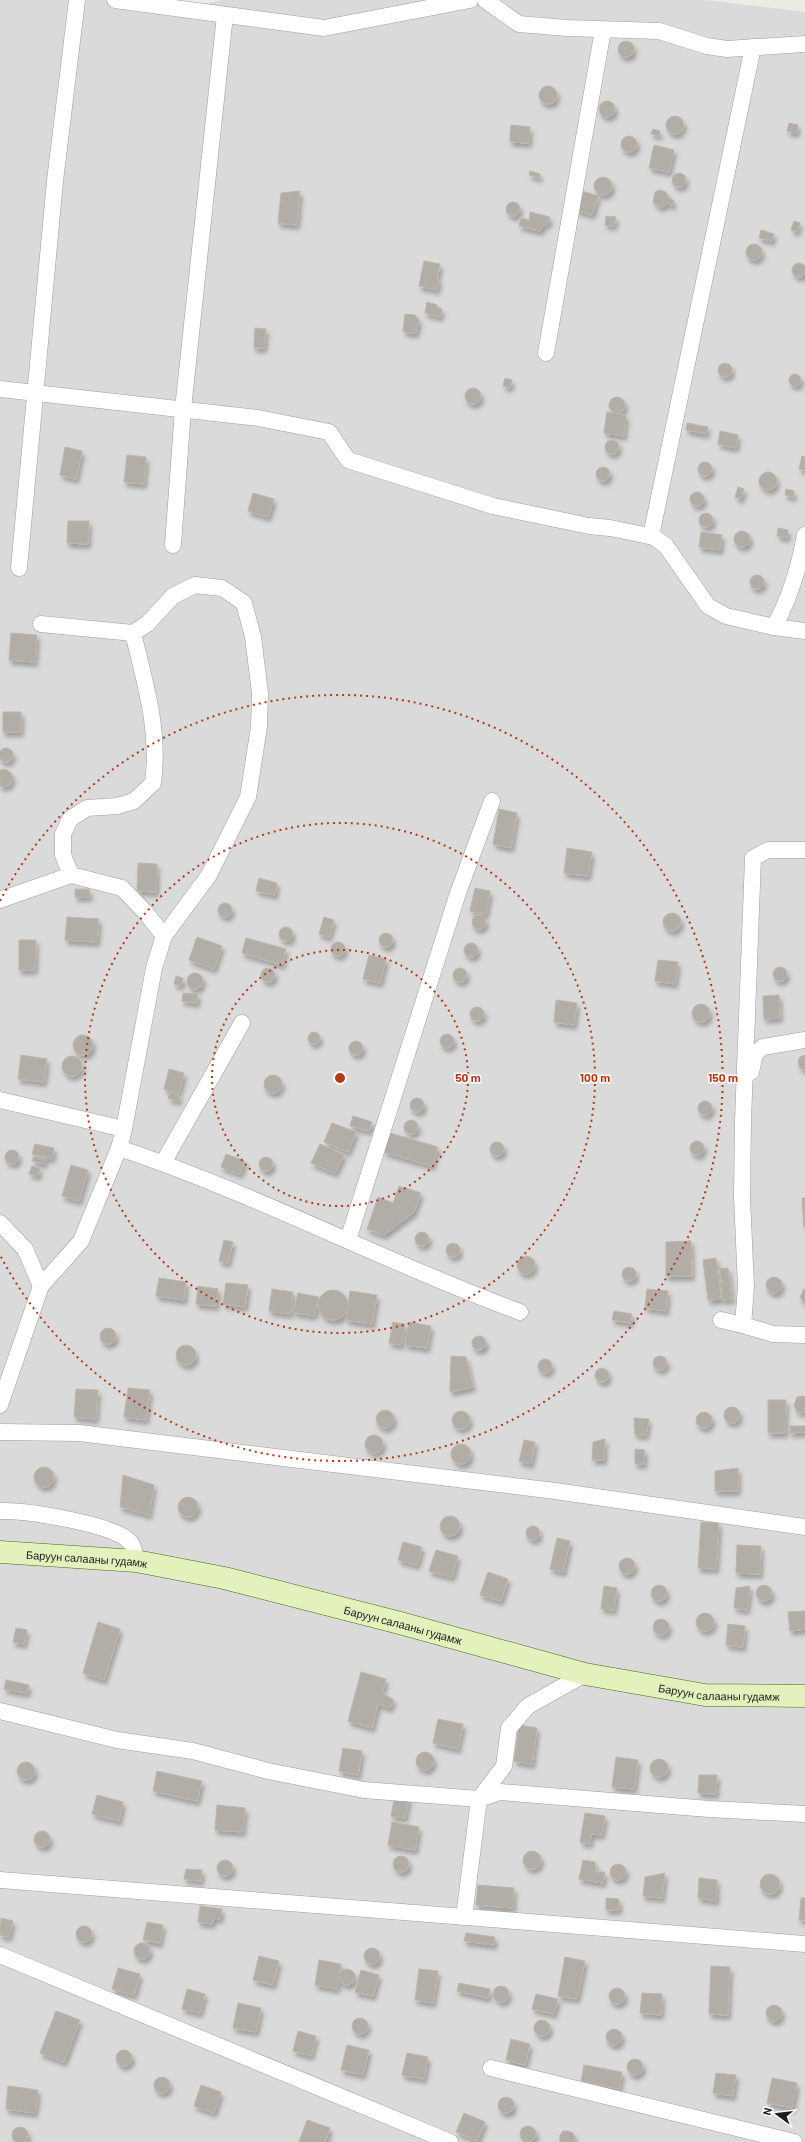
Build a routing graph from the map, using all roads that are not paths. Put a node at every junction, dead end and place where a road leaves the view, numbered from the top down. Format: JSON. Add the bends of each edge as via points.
{"nodes":[{"id":1,"x":77,"y":0,"type":"edge"},
{"id":2,"x":114,"y":0,"type":"edge"},
{"id":3,"x":470,"y":0,"type":"edge"},
{"id":4,"x":485,"y":0,"type":"edge"},
{"id":5,"x":225,"y":15,"type":"junction"},
{"id":6,"x":603,"y":30,"type":"junction"},
{"id":7,"x":805,"y":44,"type":"edge"},
{"id":8,"x":753,"y":48,"type":"junction"},
{"id":9,"x":546,"y":353,"type":"dead end"},
{"id":10,"x":0,"y":389,"type":"edge"},
{"id":11,"x":36,"y":393,"type":"junction"},
{"id":12,"x":183,"y":409,"type":"junction"},
{"id":13,"x":805,"y":535,"type":"edge"},
{"id":14,"x":651,"y":536,"type":"junction"},
{"id":15,"x":173,"y":545,"type":"dead end"},
{"id":16,"x":799,"y":566,"type":"junction"},
{"id":17,"x":20,"y":568,"type":"dead end"},
{"id":18,"x":805,"y":581,"type":"edge"},
{"id":19,"x":41,"y":624,"type":"dead end"},
{"id":20,"x":774,"y":627,"type":"junction"},
{"id":21,"x":805,"y":631,"type":"edge"},
{"id":22,"x":133,"y":633,"type":"junction"},
{"id":23,"x":492,"y":801,"type":"dead end"},
{"id":24,"x":805,"y":850,"type":"edge"},
{"id":25,"x":71,"y":874,"type":"junction"},
{"id":26,"x":0,"y":900,"type":"edge"},
{"id":27,"x":164,"y":936,"type":"junction"},
{"id":28,"x":242,"y":1023,"type":"dead end"},
{"id":29,"x":805,"y":1040,"type":"edge"},
{"id":30,"x":0,"y":1100,"type":"edge"},
{"id":31,"x":743,"y":1121,"type":"junction"},
{"id":32,"x":124,"y":1129,"type":"junction"},
{"id":33,"x":119,"y":1148,"type":"junction"},
{"id":34,"x":163,"y":1163,"type":"junction"},
{"id":35,"x":0,"y":1223,"type":"edge"},
{"id":36,"x":348,"y":1240,"type":"junction"},
{"id":37,"x":41,"y":1286,"type":"junction"},
{"id":38,"x":520,"y":1312,"type":"dead end"},
{"id":39,"x":721,"y":1320,"type":"dead end"},
{"id":40,"x":743,"y":1325,"type":"junction"},
{"id":41,"x":805,"y":1335,"type":"edge"},
{"id":42,"x":4,"y":1383,"type":"edge"},
{"id":43,"x":0,"y":1405,"type":"edge"},
{"id":44,"x":0,"y":1432,"type":"edge"},
{"id":45,"x":0,"y":1511,"type":"edge"},
{"id":46,"x":805,"y":1526,"type":"edge"},
{"id":47,"x":0,"y":1552,"type":"edge"},
{"id":48,"x":136,"y":1561,"type":"junction"},
{"id":49,"x":585,"y":1674,"type":"junction"},
{"id":50,"x":805,"y":1696,"type":"edge"},
{"id":51,"x":0,"y":1711,"type":"edge"},
{"id":52,"x":479,"y":1799,"type":"junction"},
{"id":53,"x":805,"y":1814,"type":"edge"},
{"id":54,"x":0,"y":1880,"type":"edge"},
{"id":55,"x":464,"y":1917,"type":"junction"},
{"id":56,"x":805,"y":1944,"type":"edge"},
{"id":57,"x":0,"y":1955,"type":"edge"},
{"id":58,"x":491,"y":2068,"type":"dead end"},
{"id":59,"x":450,"y":2142,"type":"edge"},
{"id":60,"x":794,"y":2142,"type":"edge"}],
"edges":[{"from":1,"to":11,"type":"street","via":[[55,181]]},
{"from":2,"to":5,"type":"street"},
{"from":3,"to":5,"type":"street","via":[[324,28]]},
{"from":4,"to":6,"type":"street","via":[[519,24]]},
{"from":5,"to":12,"type":"street"},
{"from":6,"to":8,"type":"street","via":[[660,31],[707,46],[727,49]]},
{"from":6,"to":9,"type":"street"},
{"from":7,"to":8,"type":"street"},
{"from":8,"to":14,"type":"street"},
{"from":10,"to":11,"type":"street"},
{"from":11,"to":12,"type":"street"},
{"from":11,"to":17,"type":"street"},
{"from":12,"to":14,"type":"street","via":[[258,418],[329,432],[348,460],[493,506]]},
{"from":12,"to":15,"type":"street"},
{"from":13,"to":16,"type":"street"},
{"from":14,"to":20,"type":"street","via":[[666,546],[708,606],[726,616]]},
{"from":16,"to":18,"type":"street"},
{"from":16,"to":20,"type":"street","via":[[784,608]]},
{"from":19,"to":22,"type":"street"},
{"from":20,"to":21,"type":"street"},
{"from":22,"to":25,"type":"street","via":[[152,712],[156,757],[153,783],[134,800],[117,806],[86,808],[70,819],[63,834],[63,855]]},
{"from":22,"to":27,"type":"street","via":[[147,624],[173,596],[195,585],[222,588],[244,603],[253,637],[260,693],[259,727],[248,797],[209,876]]},
{"from":23,"to":36,"type":"street","via":[[458,893]]},
{"from":24,"to":31,"type":"street","via":[[768,850],[753,858]]},
{"from":25,"to":26,"type":"street"},
{"from":25,"to":27,"type":"street","via":[[122,888]]},
{"from":27,"to":32,"type":"street","via":[[154,968]]},
{"from":28,"to":34,"type":"street"},
{"from":29,"to":31,"type":"street","via":[[763,1047],[755,1054]]},
{"from":30,"to":32,"type":"street"},
{"from":31,"to":40,"type":"street","via":[[742,1197],[746,1287]]},
{"from":32,"to":33,"type":"street"},
{"from":33,"to":34,"type":"street"},
{"from":33,"to":37,"type":"street","via":[[82,1242]]},
{"from":34,"to":36,"type":"street"},
{"from":35,"to":37,"type":"street","via":[[25,1249]]},
{"from":36,"to":38,"type":"street","via":[[469,1293]]},
{"from":37,"to":42,"type":"street"},
{"from":39,"to":40,"type":"street"},
{"from":40,"to":41,"type":"street","via":[[774,1334]]},
{"from":42,"to":43,"type":"street"},
{"from":44,"to":46,"type":"street","via":[[79,1433],[555,1491]]},
{"from":45,"to":48,"type":"street","via":[[94,1524],[119,1533],[131,1542]]},
{"from":47,"to":48,"type":"main road","name":"Баруун салааны гудамж"},
{"from":48,"to":49,"type":"main road","name":"Баруун салааны гудамж","via":[[231,1580]]},
{"from":49,"to":50,"type":"main road","name":"Баруун салааны гудамж","via":[[705,1695]]},
{"from":49,"to":52,"type":"street","via":[[528,1706],[509,1728],[504,1766]]},
{"from":51,"to":52,"type":"street","via":[[117,1740],[193,1751],[268,1771],[364,1790]]},
{"from":52,"to":53,"type":"street","via":[[500,1792]]},
{"from":52,"to":55,"type":"street"},
{"from":54,"to":55,"type":"street"},
{"from":55,"to":56,"type":"street"},
{"from":57,"to":59,"type":"street"},
{"from":58,"to":60,"type":"street"}]}
